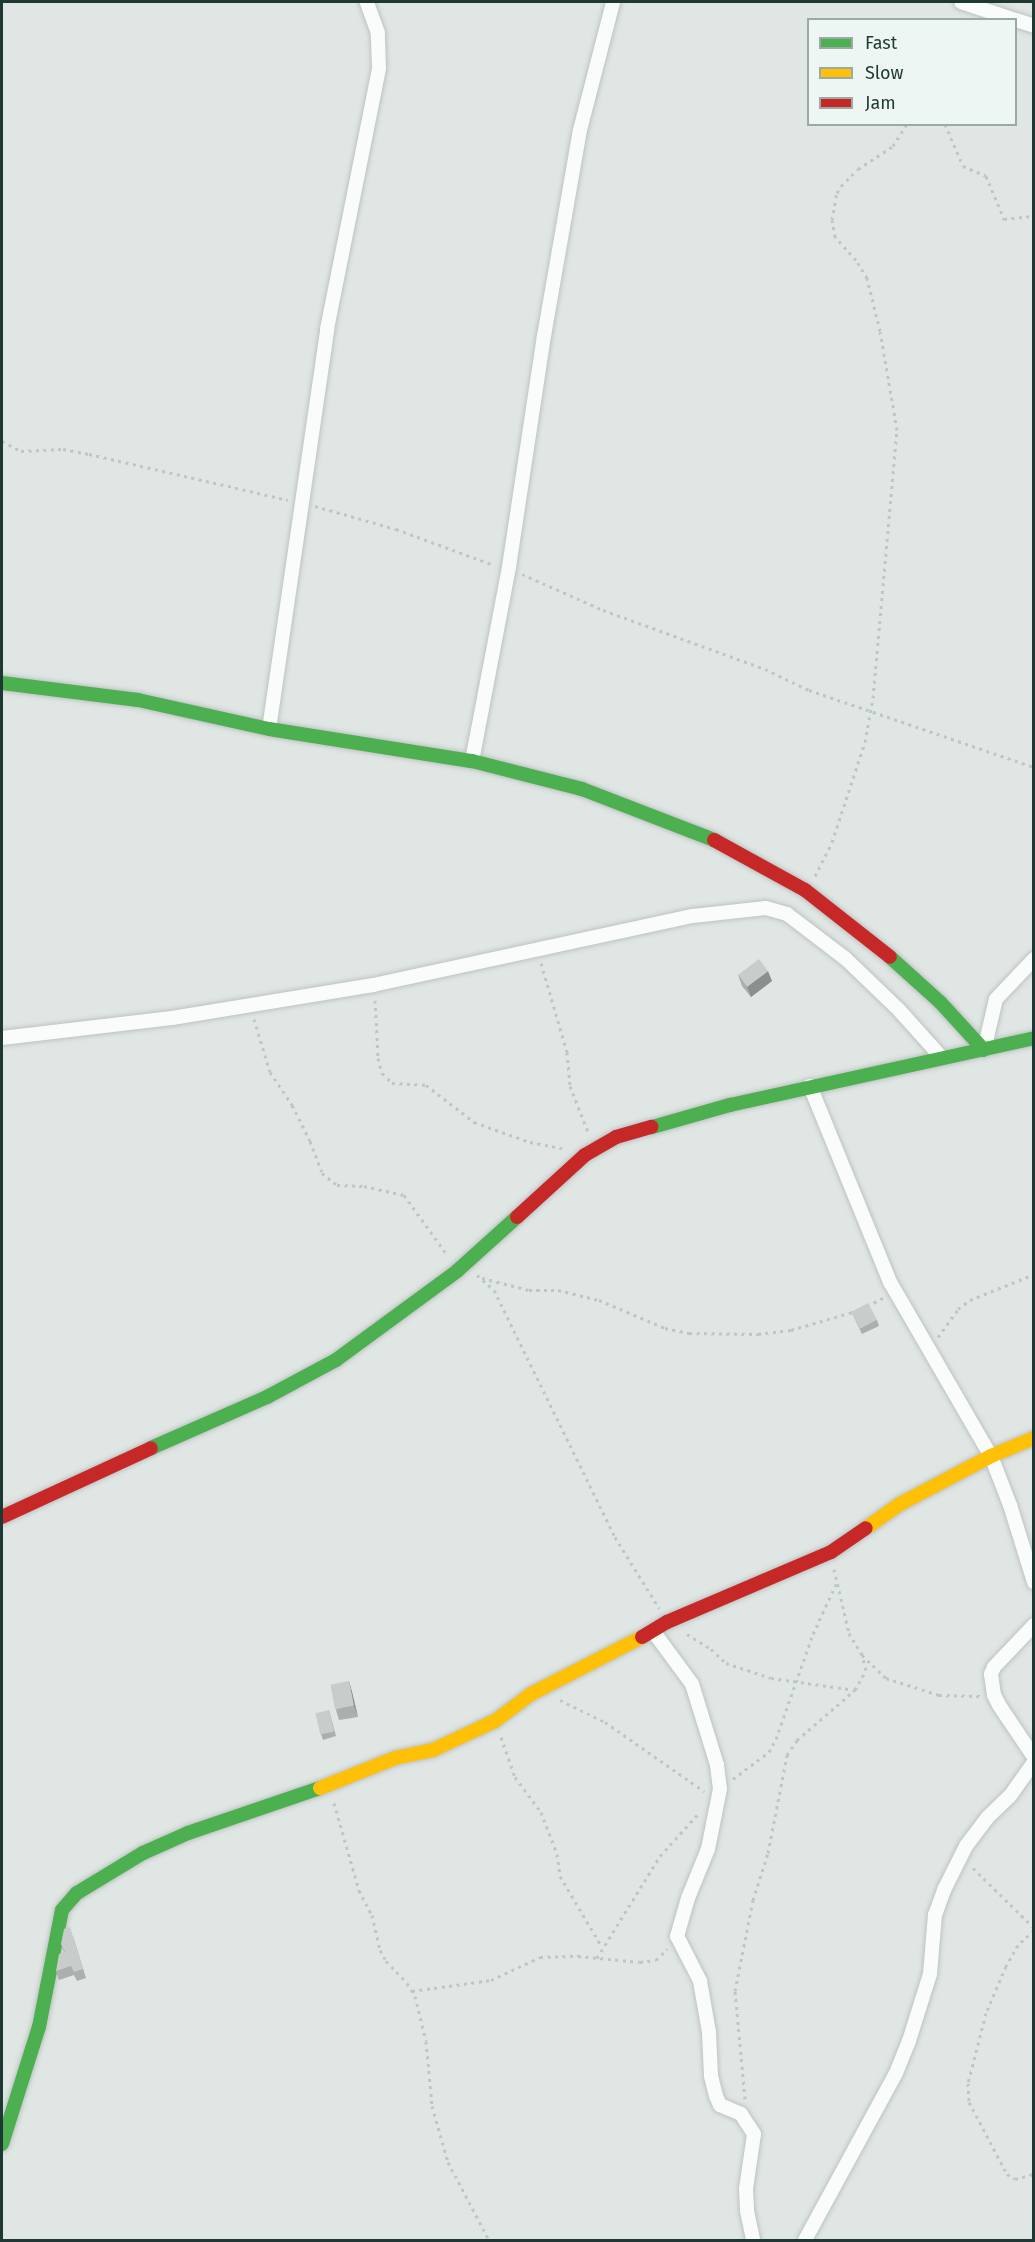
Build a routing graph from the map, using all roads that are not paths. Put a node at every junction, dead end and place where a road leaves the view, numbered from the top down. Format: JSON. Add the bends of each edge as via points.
{"nodes":[{"id":1,"x":367,"y":2,"type":"edge"},
{"id":2,"x":613,"y":2,"type":"edge"},
{"id":3,"x":961,"y":2,"type":"edge"},
{"id":4,"x":1009,"y":18,"type":"edge"},
{"id":5,"x":1017,"y":21,"type":"edge"},
{"id":6,"x":1034,"y":26,"type":"edge"},
{"id":7,"x":2,"y":683,"type":"edge"},
{"id":8,"x":269,"y":729,"type":"junction"},
{"id":9,"x":472,"y":761,"type":"junction"},
{"id":10,"x":1034,"y":959,"type":"edge"},
{"id":11,"x":2,"y":1038,"type":"edge"},
{"id":12,"x":1034,"y":1038,"type":"edge"},
{"id":13,"x":984,"y":1050,"type":"junction"},
{"id":14,"x":942,"y":1058,"type":"junction"},
{"id":15,"x":810,"y":1086,"type":"junction"},
{"id":16,"x":1034,"y":1438,"type":"edge"},
{"id":17,"x":991,"y":1456,"type":"junction"},
{"id":18,"x":2,"y":1517,"type":"edge"},
{"id":19,"x":1034,"y":1582,"type":"edge"},
{"id":20,"x":1034,"y":1624,"type":"edge"},
{"id":21,"x":653,"y":1631,"type":"junction"},
{"id":22,"x":1034,"y":1757,"type":"edge"},
{"id":23,"x":1034,"y":1762,"type":"edge"},
{"id":24,"x":2,"y":2144,"type":"edge"},
{"id":25,"x":753,"y":2241,"type":"edge"},
{"id":26,"x":805,"y":2241,"type":"edge"}],
"edges":[{"from":1,"to":8,"type":"street","via":[[378,33],[379,68],[327,329]]},
{"from":2,"to":9,"type":"street","via":[[580,130],[509,567]]},
{"from":3,"to":4,"type":"street"},
{"from":5,"to":6,"type":"street"},
{"from":7,"to":8,"type":"street","via":[[138,700]]},
{"from":8,"to":9,"type":"street"},
{"from":9,"to":13,"type":"street","via":[[582,789],[728,846],[805,890],[896,962]]},
{"from":10,"to":13,"type":"street","via":[[996,999]]},
{"from":11,"to":14,"type":"street","via":[[172,1018],[373,985],[693,916],[749,908],[788,914],[806,927],[899,1010]]},
{"from":12,"to":13,"type":"street"},
{"from":13,"to":14,"type":"street"},
{"from":14,"to":15,"type":"street"},
{"from":15,"to":17,"type":"street","via":[[895,1292]]},
{"from":15,"to":18,"type":"street","via":[[616,1137],[589,1152],[461,1267],[336,1360],[267,1397]]},
{"from":16,"to":17,"type":"street"},
{"from":17,"to":19,"type":"street"},
{"from":17,"to":21,"type":"street","via":[[900,1504],[831,1552]]},
{"from":20,"to":22,"type":"street","via":[[991,1674],[994,1695]]},
{"from":21,"to":24,"type":"street","via":[[540,1690],[495,1721],[433,1750],[395,1758],[189,1833],[143,1853],[77,1893],[60,1919],[39,2027]]},
{"from":21,"to":25,"type":"street","via":[[692,1684],[717,1765],[720,1789],[708,1849],[677,1936],[700,1981],[716,2097],[720,2105],[741,2114],[754,2134],[746,2189]]},
{"from":23,"to":26,"type":"street","via":[[966,1845],[935,1915],[930,1974],[896,2073]]}]}
